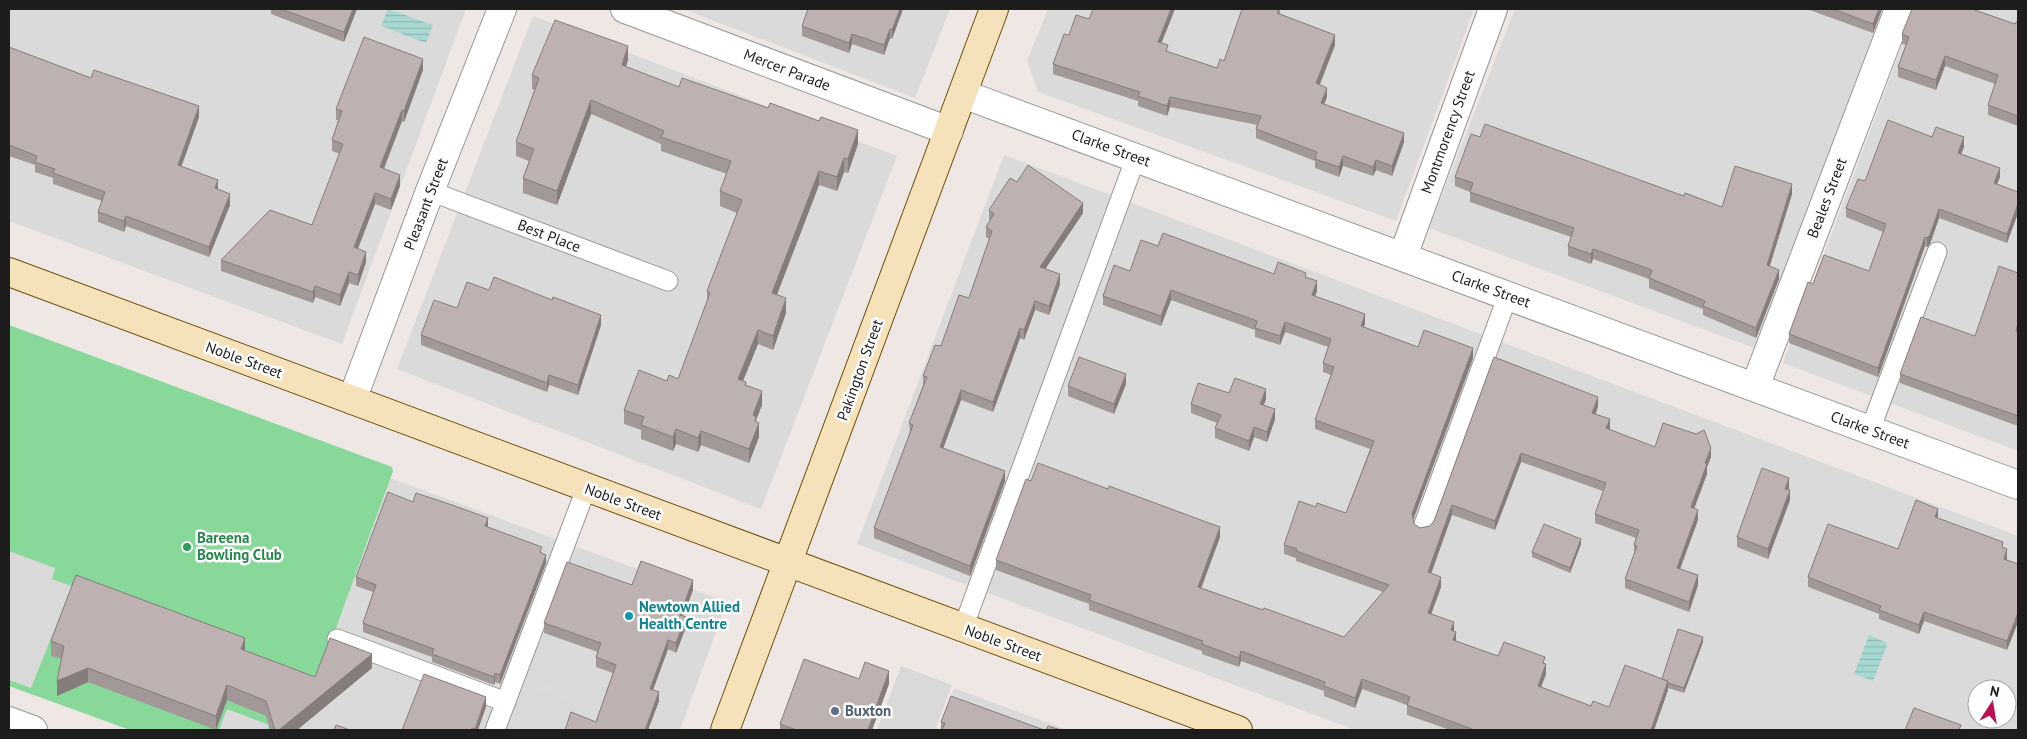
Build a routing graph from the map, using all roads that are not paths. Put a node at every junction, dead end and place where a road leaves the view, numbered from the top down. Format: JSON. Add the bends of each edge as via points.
{"nodes":[{"id":1,"x":502,"y":9,"type":"edge"},
{"id":2,"x":625,"y":9,"type":"edge"},
{"id":3,"x":994,"y":9,"type":"edge"},
{"id":4,"x":1494,"y":9,"type":"edge"},
{"id":5,"x":1899,"y":9,"type":"edge"},
{"id":6,"x":962,"y":94,"type":"junction"},
{"id":7,"x":949,"y":131,"type":"junction"},
{"id":8,"x":1136,"y":157,"type":"junction"},
{"id":9,"x":430,"y":191,"type":"junction"},
{"id":10,"x":1937,"y":252,"type":"dead end"},
{"id":11,"x":1403,"y":256,"type":"junction"},
{"id":12,"x":9,"y":272,"type":"edge"},
{"id":13,"x":668,"y":281,"type":"dead end"},
{"id":14,"x":1508,"y":295,"type":"junction"},
{"id":15,"x":1755,"y":387,"type":"junction"},
{"id":16,"x":352,"y":400,"type":"junction"},
{"id":17,"x":1870,"y":430,"type":"junction"},
{"id":18,"x":2018,"y":485,"type":"edge"},
{"id":19,"x":586,"y":489,"type":"junction"},
{"id":20,"x":1423,"y":527,"type":"edge"},
{"id":21,"x":788,"y":562,"type":"junction"},
{"id":22,"x":963,"y":628,"type":"junction"},
{"id":23,"x":337,"y":639,"type":"edge"},
{"id":24,"x":506,"y":702,"type":"junction"},
{"id":25,"x":9,"y":721,"type":"edge"},
{"id":26,"x":33,"y":730,"type":"edge"},
{"id":27,"x":495,"y":730,"type":"edge"},
{"id":28,"x":726,"y":730,"type":"edge"},
{"id":29,"x":1238,"y":730,"type":"edge"}],
"edges":[{"from":1,"to":9,"type":"street","name":"Pleasant Street"},
{"from":2,"to":7,"type":"street","name":"Mercer Parade"},
{"from":3,"to":6,"type":"street","name":"Pakington Street"},
{"from":4,"to":11,"type":"street","name":"Montmorency Street"},
{"from":5,"to":15,"type":"street","name":"Beales Street"},
{"from":6,"to":7,"type":"street","name":"Pakington Street"},
{"from":6,"to":8,"type":"street","name":"Clarke Street"},
{"from":7,"to":21,"type":"street","name":"Pakington Street"},
{"from":8,"to":11,"type":"street","name":"Clarke Street"},
{"from":8,"to":22,"type":"lane"},
{"from":9,"to":13,"type":"lane","name":"Best Place"},
{"from":9,"to":16,"type":"street","name":"Pleasant Street"},
{"from":10,"to":17,"type":"lane"},
{"from":11,"to":14,"type":"street","name":"Clarke Street"},
{"from":12,"to":16,"type":"street","name":"Noble Street"},
{"from":14,"to":15,"type":"street","name":"Clarke Street"},
{"from":14,"to":20,"type":"lane"},
{"from":15,"to":17,"type":"street","name":"Clarke Street"},
{"from":16,"to":19,"type":"street","name":"Noble Street"},
{"from":17,"to":18,"type":"street","name":"Clarke Street"},
{"from":19,"to":21,"type":"street","name":"Noble Street"},
{"from":19,"to":24,"type":"lane"},
{"from":21,"to":22,"type":"street","name":"Noble Street"},
{"from":21,"to":28,"type":"street","name":"Pakington Street"},
{"from":22,"to":29,"type":"street","name":"Noble Street"},
{"from":23,"to":24,"type":"lane"},
{"from":24,"to":27,"type":"lane"},
{"from":25,"to":26,"type":"street"}]}
